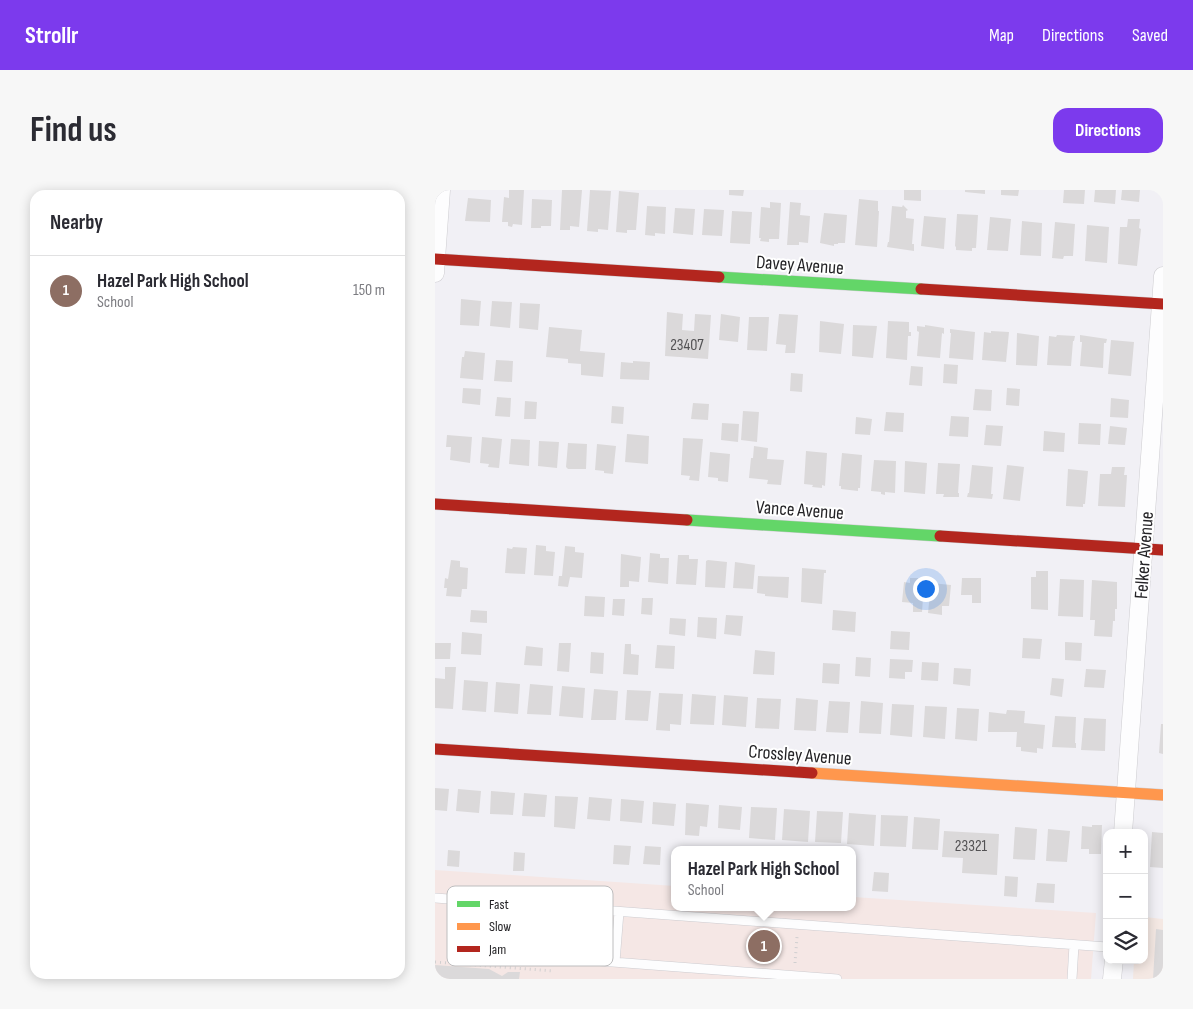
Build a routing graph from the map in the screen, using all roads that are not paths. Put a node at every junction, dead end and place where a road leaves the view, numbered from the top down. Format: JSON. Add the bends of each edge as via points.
{"nodes":[{"id":1,"x":441,"y":190,"type":"edge"},
{"id":2,"x":435,"y":264,"type":"edge"},
{"id":3,"x":1163,"y":276,"type":"edge"},
{"id":4,"x":1162,"y":304,"type":"edge"},
{"id":5,"x":435,"y":504,"type":"edge"},
{"id":6,"x":1144,"y":548,"type":"junction"},
{"id":7,"x":1163,"y":550,"type":"edge"},
{"id":8,"x":435,"y":749,"type":"edge"},
{"id":9,"x":1126,"y":792,"type":"junction"},
{"id":10,"x":1163,"y":795,"type":"edge"},
{"id":11,"x":1123,"y":829,"type":"edge"},
{"id":12,"x":613,"y":912,"type":"edge"},
{"id":13,"x":619,"y":912,"type":"junction"},
{"id":14,"x":1074,"y":945,"type":"junction"},
{"id":15,"x":1103,"y":947,"type":"edge"},
{"id":16,"x":615,"y":962,"type":"joint"},
{"id":17,"x":1114,"y":964,"type":"edge"},
{"id":18,"x":837,"y":979,"type":"edge"},
{"id":19,"x":1072,"y":979,"type":"edge"},
{"id":20,"x":1112,"y":979,"type":"edge"}],
"edges":[{"from":1,"to":2,"type":"street"},
{"from":2,"to":4,"type":"street","name":"Davey Avenue"},
{"from":3,"to":4,"type":"street","name":"Felker Avenue"},
{"from":4,"to":6,"type":"street","name":"Felker Avenue"},
{"from":5,"to":6,"type":"street","name":"Vance Avenue"},
{"from":6,"to":7,"type":"street","name":"Vance Avenue"},
{"from":6,"to":9,"type":"street","name":"Felker Avenue"},
{"from":8,"to":9,"type":"street","name":"Crossley Avenue"},
{"from":9,"to":10,"type":"street","name":"Crossley Avenue"},
{"from":9,"to":11,"type":"street","name":"Felker Avenue"},
{"from":12,"to":13,"type":"lane"},
{"from":13,"to":14,"type":"lane"},
{"from":13,"to":16,"type":"lane"},
{"from":14,"to":15,"type":"lane"},
{"from":14,"to":19,"type":"lane"},
{"from":16,"to":18,"type":"lane"},
{"from":17,"to":20,"type":"street"}]}
